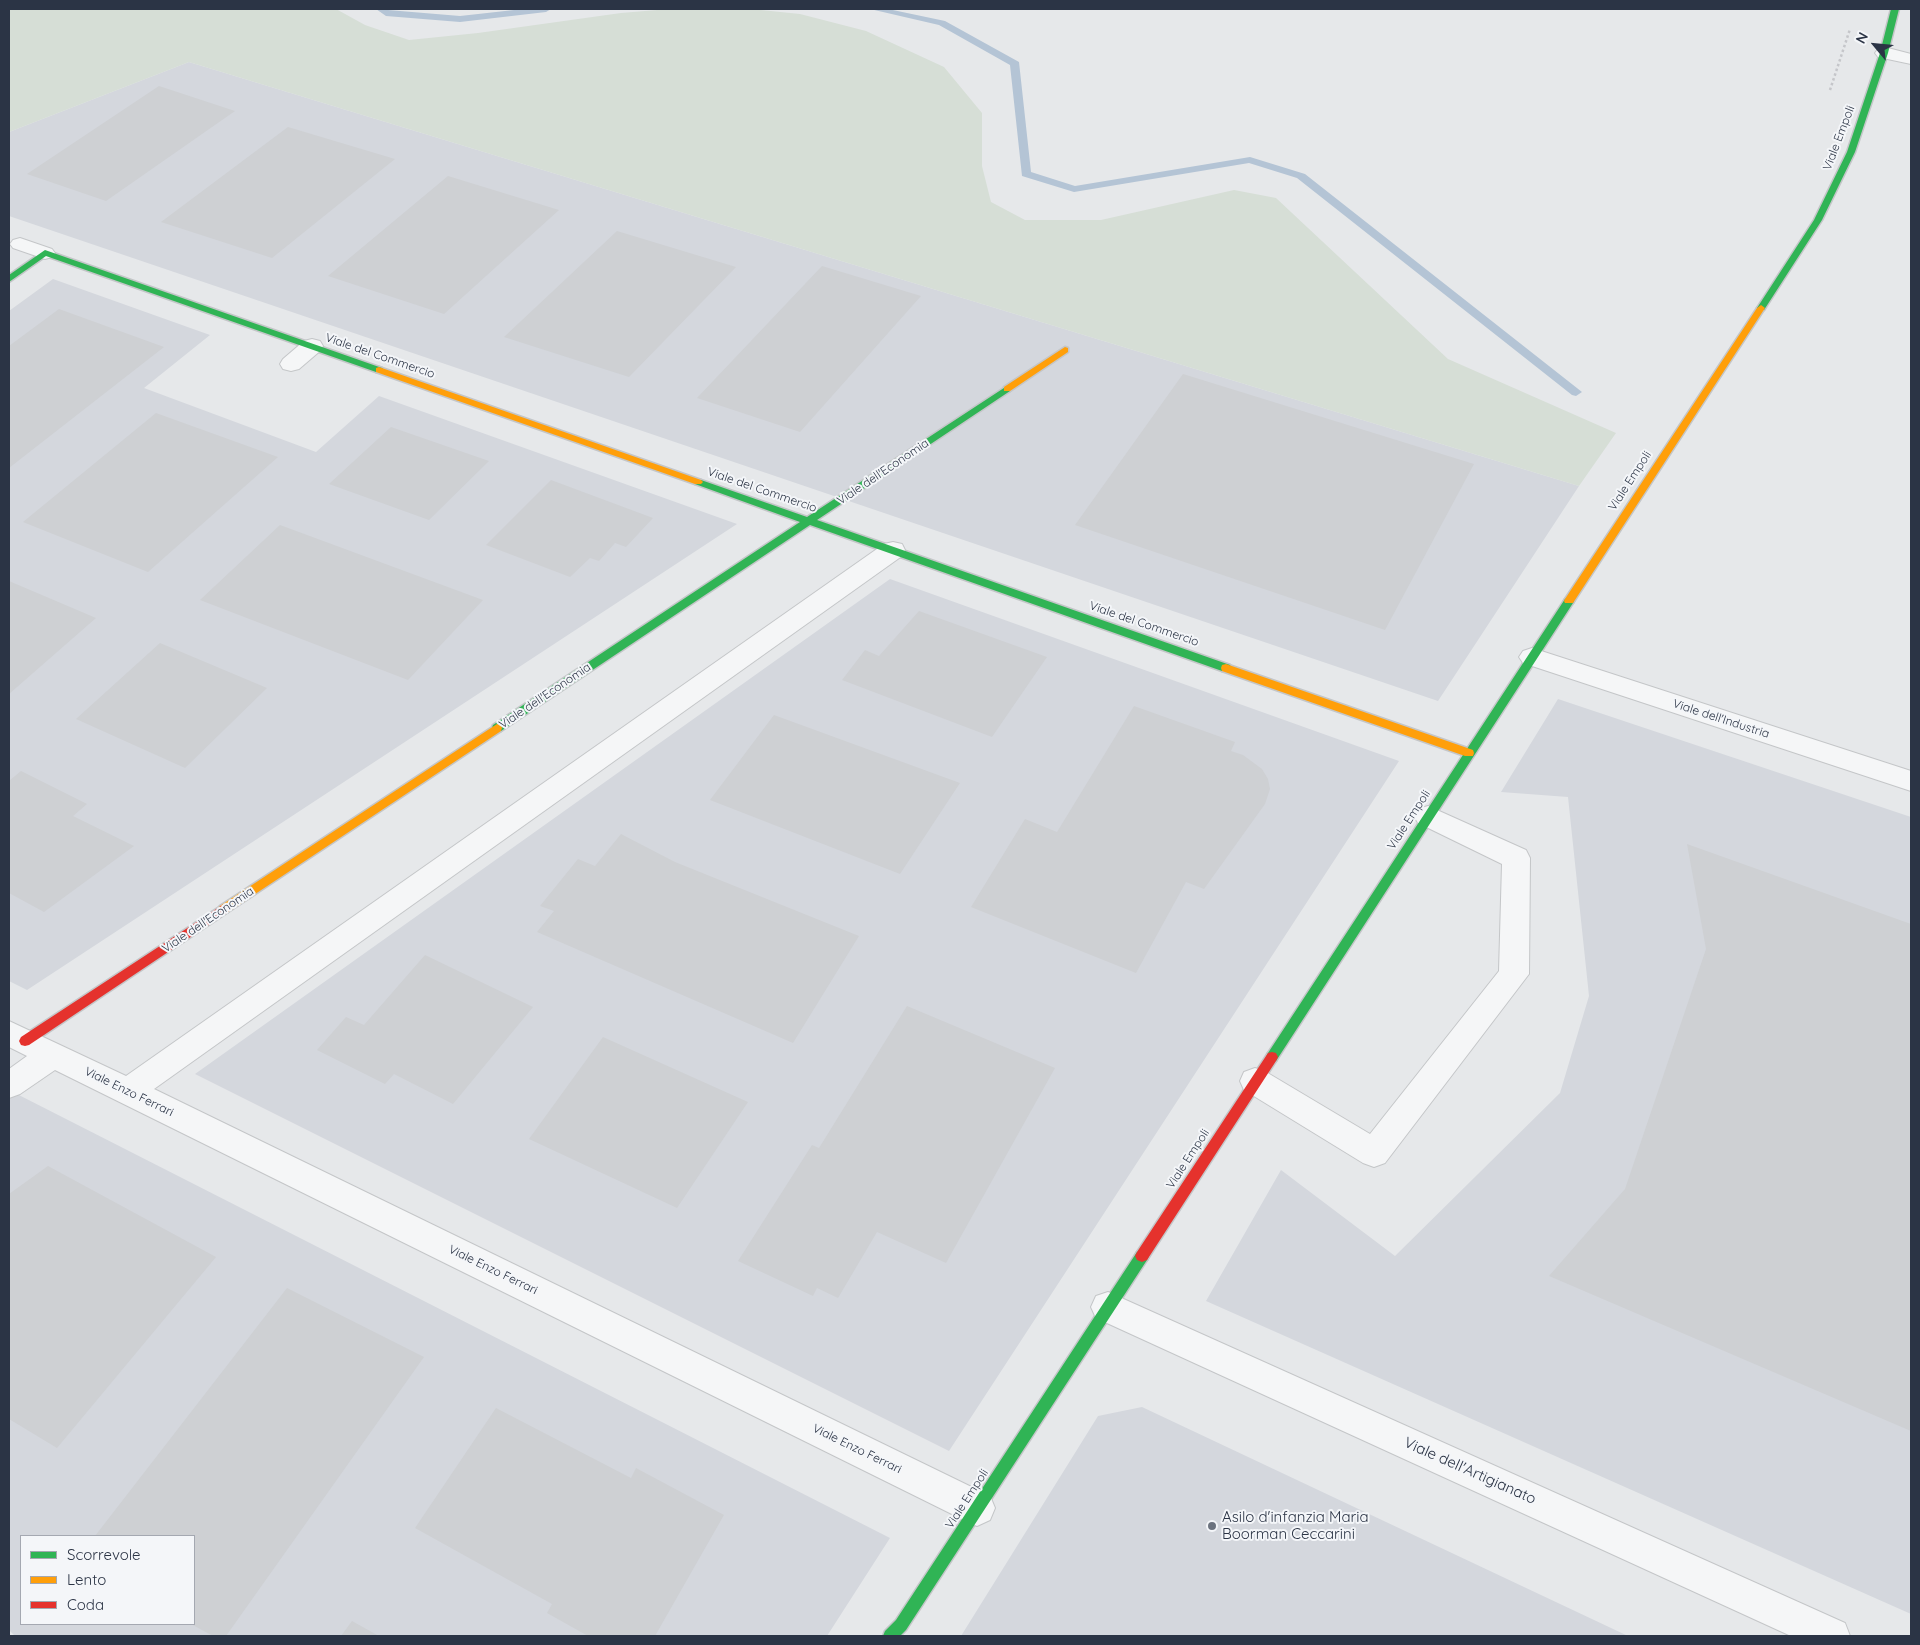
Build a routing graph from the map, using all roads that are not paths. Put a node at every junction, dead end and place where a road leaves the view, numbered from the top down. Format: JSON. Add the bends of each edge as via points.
{"nodes":[{"id":1,"x":1895,"y":9,"type":"edge"},
{"id":2,"x":1884,"y":53,"type":"junction"},
{"id":3,"x":1911,"y":59,"type":"edge"},
{"id":4,"x":20,"y":244,"type":"dead end"},
{"id":5,"x":45,"y":252,"type":"junction"},
{"id":6,"x":9,"y":278,"type":"edge"},
{"id":7,"x":312,"y":346,"type":"junction"},
{"id":8,"x":1065,"y":350,"type":"dead end"},
{"id":9,"x":291,"y":364,"type":"dead end"},
{"id":10,"x":810,"y":521,"type":"junction"},
{"id":11,"x":893,"y":550,"type":"junction"},
{"id":12,"x":1532,"y":657,"type":"junction"},
{"id":13,"x":1469,"y":753,"type":"junction"},
{"id":14,"x":1911,"y":781,"type":"edge"},
{"id":15,"x":1428,"y":816,"type":"junction"},
{"id":16,"x":29,"y":1043,"type":"edge"},
{"id":17,"x":1255,"y":1081,"type":"junction"},
{"id":18,"x":9,"y":1085,"type":"edge"},
{"id":19,"x":128,"y":1092,"type":"junction"},
{"id":20,"x":1108,"y":1307,"type":"junction"},
{"id":21,"x":977,"y":1508,"type":"junction"},
{"id":22,"x":900,"y":1631,"type":"edge"},
{"id":23,"x":890,"y":1636,"type":"edge"},
{"id":24,"x":1832,"y":1636,"type":"edge"}],
"edges":[{"from":1,"to":2,"type":"street","name":"Viale Empoli"},
{"from":2,"to":3,"type":"street"},
{"from":2,"to":12,"type":"street","name":"Viale Empoli","via":[[1851,152],[1818,220]]},
{"from":4,"to":5,"type":"street"},
{"from":5,"to":6,"type":"street"},
{"from":5,"to":7,"type":"street","name":"Viale del Commercio"},
{"from":7,"to":9,"type":"street"},
{"from":7,"to":10,"type":"street","name":"Viale del Commercio"},
{"from":8,"to":10,"type":"street","name":"Viale dell'Economia"},
{"from":10,"to":11,"type":"street","name":"Viale del Commercio"},
{"from":10,"to":16,"type":"street","name":"Viale dell'Economia"},
{"from":11,"to":13,"type":"street","name":"Viale del Commercio"},
{"from":11,"to":19,"type":"street"},
{"from":12,"to":13,"type":"street","name":"Viale Empoli"},
{"from":12,"to":14,"type":"street","name":"Viale dell'Industria"},
{"from":13,"to":15,"type":"street","name":"Viale Empoli"},
{"from":15,"to":17,"type":"street","name":"Viale Empoli"},
{"from":15,"to":17,"type":"street","via":[[1516,858],[1514,974],[1374,1153]]},
{"from":16,"to":18,"type":"street","name":"Viale dell'Economia"},
{"from":16,"to":19,"type":"street","name":"Viale Enzo Ferrari"},
{"from":17,"to":20,"type":"street","name":"Viale Empoli"},
{"from":19,"to":21,"type":"street","name":"Viale Enzo Ferrari"},
{"from":20,"to":21,"type":"street","name":"Viale Empoli"},
{"from":20,"to":24,"type":"street","name":"Viale dell'Artigianato"},
{"from":21,"to":22,"type":"street","name":"Viale Empoli"},
{"from":22,"to":23,"type":"street","name":"Viale Empoli"}]}
